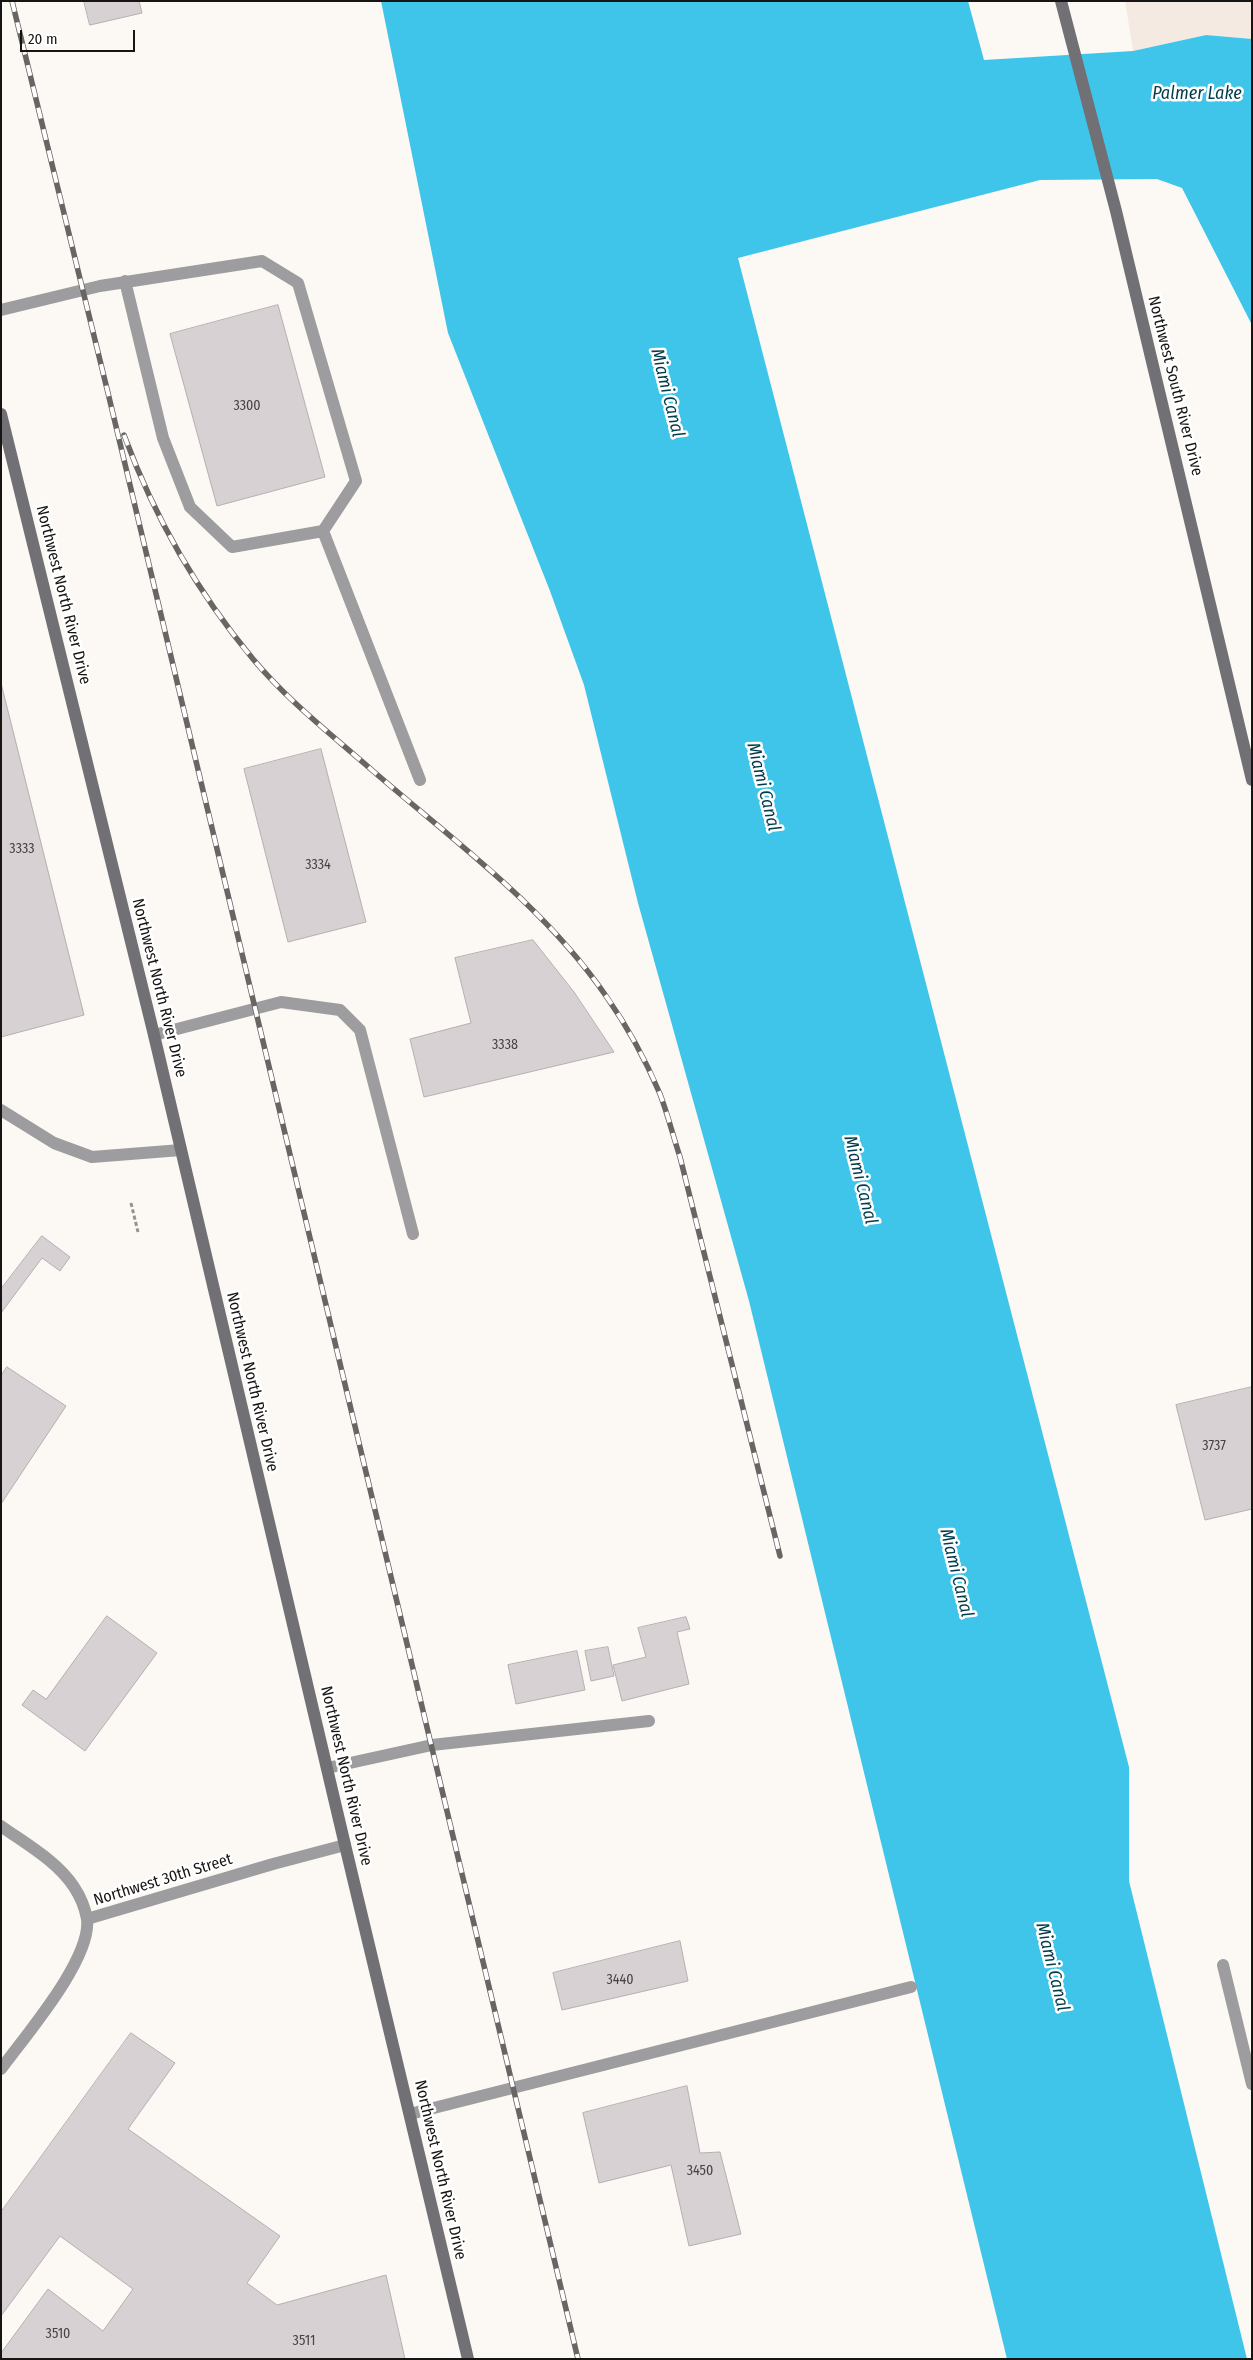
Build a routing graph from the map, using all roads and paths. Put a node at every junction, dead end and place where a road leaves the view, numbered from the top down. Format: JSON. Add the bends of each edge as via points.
{"nodes":[{"id":1,"x":1062,"y":1,"type":"edge"},
{"id":2,"x":125,"y":281,"type":"junction"},
{"id":3,"x":1,"y":310,"type":"edge"},
{"id":4,"x":1,"y":414,"type":"edge"},
{"id":5,"x":323,"y":531,"type":"junction"},
{"id":6,"x":420,"y":780,"type":"dead end"},
{"id":7,"x":1252,"y":780,"type":"edge"},
{"id":8,"x":154,"y":1034,"type":"junction"},
{"id":9,"x":1,"y":1110,"type":"edge"},
{"id":10,"x":181,"y":1150,"type":"junction"},
{"id":11,"x":131,"y":1203,"type":"dead end"},
{"id":12,"x":138,"y":1232,"type":"dead end"},
{"id":13,"x":413,"y":1234,"type":"dead end"},
{"id":14,"x":649,"y":1721,"type":"dead end"},
{"id":15,"x":327,"y":1768,"type":"junction"},
{"id":16,"x":1,"y":1826,"type":"edge"},
{"id":17,"x":345,"y":1845,"type":"junction"},
{"id":18,"x":87,"y":1919,"type":"junction"},
{"id":19,"x":1222,"y":1965,"type":"dead end"},
{"id":20,"x":911,"y":1987,"type":"dead end"},
{"id":21,"x":1,"y":2068,"type":"edge"},
{"id":22,"x":1252,"y":2084,"type":"edge"},
{"id":23,"x":410,"y":2114,"type":"junction"},
{"id":24,"x":468,"y":2359,"type":"edge"}],
"edges":[{"from":1,"to":7,"type":"main road","name":"Northwest South River Drive","via":[[1116,211]]},
{"from":2,"to":3,"type":"street"},
{"from":2,"to":5,"type":"street","via":[[163,438],[190,507],[232,547]]},
{"from":2,"to":5,"type":"street","via":[[262,261],[298,283],[356,481]]},
{"from":4,"to":8,"type":"main road","name":"Northwest North River Drive"},
{"from":5,"to":6,"type":"street"},
{"from":8,"to":10,"type":"main road","name":"Northwest North River Drive"},
{"from":8,"to":13,"type":"street","via":[[281,1002],[340,1010],[360,1030]]},
{"from":9,"to":10,"type":"street","via":[[54,1143],[92,1157]]},
{"from":10,"to":15,"type":"main road","name":"Northwest North River Drive"},
{"from":11,"to":12,"type":"path"},
{"from":14,"to":15,"type":"street","via":[[432,1745]]},
{"from":15,"to":17,"type":"main road","name":"Northwest North River Drive"},
{"from":16,"to":18,"type":"street","name":"Northwest 30th Street","via":[[59,1870],[74,1887]]},
{"from":17,"to":18,"type":"street","name":"Northwest 30th Street"},
{"from":17,"to":23,"type":"main road","name":"Northwest North River Drive"},
{"from":18,"to":21,"type":"street","via":[[85,1938],[71,1970]]},
{"from":19,"to":22,"type":"street"},
{"from":20,"to":23,"type":"street"},
{"from":23,"to":24,"type":"main road","name":"Northwest North River Drive"}]}
